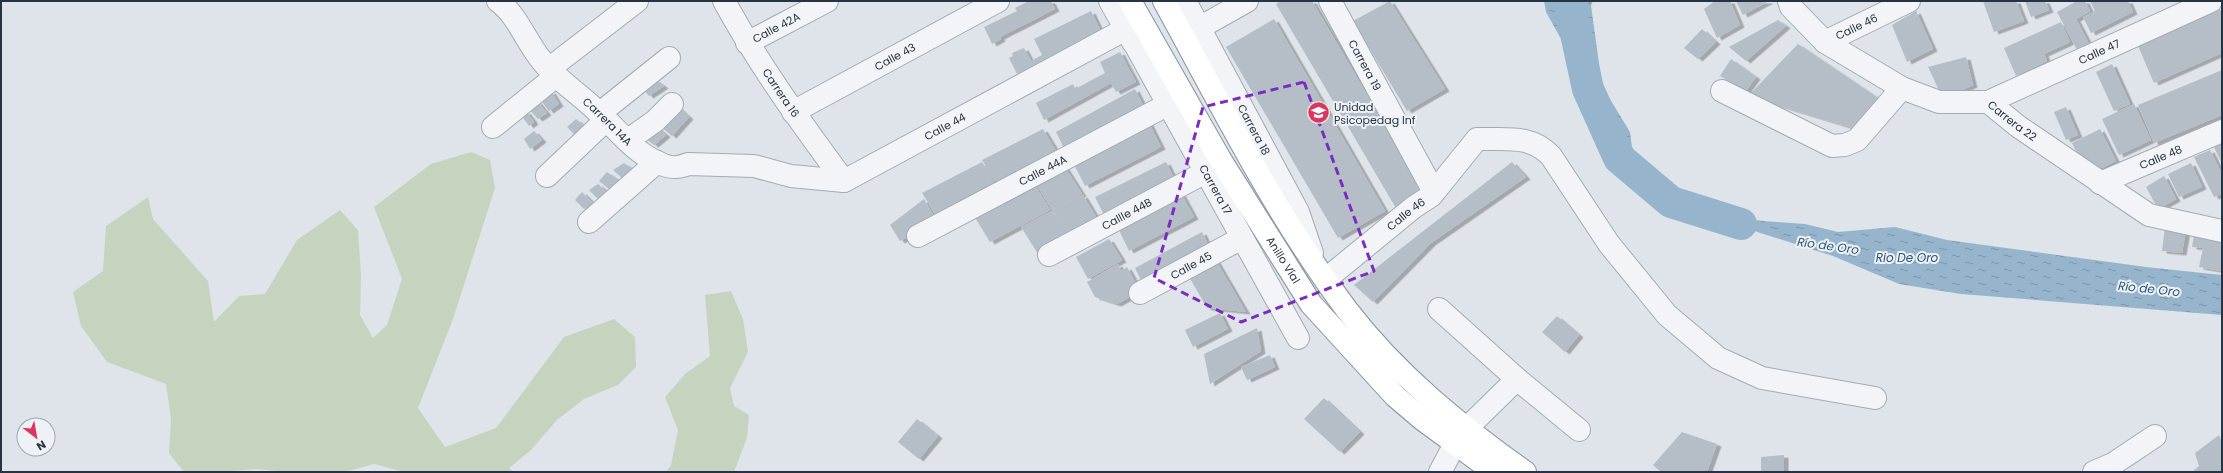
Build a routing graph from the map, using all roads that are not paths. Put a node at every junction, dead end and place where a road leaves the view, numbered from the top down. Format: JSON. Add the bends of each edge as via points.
{"nodes":[{"id":1,"x":637,"y":1,"type":"edge"},
{"id":2,"x":724,"y":1,"type":"edge"},
{"id":3,"x":828,"y":1,"type":"edge"},
{"id":4,"x":998,"y":1,"type":"edge"},
{"id":5,"x":1110,"y":1,"type":"edge"},
{"id":6,"x":1130,"y":1,"type":"edge"},
{"id":7,"x":1164,"y":1,"type":"edge"},
{"id":8,"x":1185,"y":1,"type":"edge"},
{"id":9,"x":1247,"y":1,"type":"edge"},
{"id":10,"x":1330,"y":1,"type":"edge"},
{"id":11,"x":1789,"y":1,"type":"edge"},
{"id":12,"x":1909,"y":1,"type":"edge"},
{"id":13,"x":2210,"y":1,"type":"edge"},
{"id":14,"x":507,"y":3,"type":"edge"},
{"id":15,"x":1199,"y":28,"type":"junction"},
{"id":16,"x":1129,"y":35,"type":"junction"},
{"id":17,"x":1825,"y":42,"type":"junction"},
{"id":18,"x":747,"y":43,"type":"junction"},
{"id":19,"x":669,"y":58,"type":"dead end"},
{"id":20,"x":553,"y":72,"type":"junction"},
{"id":21,"x":1175,"y":82,"type":"junction"},
{"id":22,"x":1902,"y":88,"type":"junction"},
{"id":23,"x":1722,"y":91,"type":"dead end"},
{"id":24,"x":1988,"y":102,"type":"junction"},
{"id":25,"x":672,"y":104,"type":"dead end"},
{"id":26,"x":1167,"y":105,"type":"junction"},
{"id":27,"x":793,"y":112,"type":"junction"},
{"id":28,"x":603,"y":117,"type":"junction"},
{"id":29,"x":493,"y":127,"type":"dead end"},
{"id":30,"x":2222,"y":131,"type":"edge"},
{"id":31,"x":628,"y":140,"type":"junction"},
{"id":32,"x":656,"y":162,"type":"junction"},
{"id":33,"x":1206,"y":172,"type":"junction"},
{"id":34,"x":547,"y":176,"type":"dead end"},
{"id":35,"x":844,"y":181,"type":"junction"},
{"id":36,"x":2100,"y":183,"type":"junction"},
{"id":37,"x":1434,"y":192,"type":"junction"},
{"id":38,"x":589,"y":222,"type":"dead end"},
{"id":39,"x":2222,"y":231,"type":"edge"},
{"id":40,"x":918,"y":236,"type":"dead end"},
{"id":41,"x":1242,"y":238,"type":"junction"},
{"id":42,"x":1049,"y":255,"type":"dead end"},
{"id":43,"x":1320,"y":270,"type":"junction"},
{"id":44,"x":1140,"y":293,"type":"dead end"},
{"id":45,"x":1439,"y":309,"type":"dead end"},
{"id":46,"x":1298,"y":338,"type":"dead end"},
{"id":47,"x":1517,"y":379,"type":"junction"},
{"id":48,"x":1875,"y":398,"type":"dead end"},
{"id":49,"x":1579,"y":430,"type":"dead end"},
{"id":50,"x":2155,"y":436,"type":"dead end"},
{"id":51,"x":1460,"y":437,"type":"junction"},
{"id":52,"x":1440,"y":472,"type":"edge"},
{"id":53,"x":1494,"y":472,"type":"edge"},
{"id":54,"x":1524,"y":472,"type":"edge"},
{"id":55,"x":2094,"y":472,"type":"edge"}],
"edges":[{"from":1,"to":20,"type":"street"},
{"from":2,"to":18,"type":"street","name":"Carrera 16"},
{"from":3,"to":18,"type":"street","name":"Calle 42A"},
{"from":4,"to":27,"type":"street","name":"Calle 43"},
{"from":5,"to":16,"type":"street","name":"Carrera 17"},
{"from":6,"to":21,"type":"highway","name":"Anillo Víal"},
{"from":7,"to":43,"type":"highway","name":"Anillo Víal","via":[[1242,143]]},
{"from":8,"to":15,"type":"street","name":"Carrera 18"},
{"from":9,"to":15,"type":"street"},
{"from":10,"to":37,"type":"street","name":"Carrera 19"},
{"from":11,"to":17,"type":"street","name":"Carrera 22","via":[[1791,8]]},
{"from":12,"to":17,"type":"street","name":"Calle 46"},
{"from":13,"to":24,"type":"street","name":"Calle 47"},
{"from":14,"to":20,"type":"street","name":"Carrera 14A","via":[[539,58]]},
{"from":15,"to":43,"type":"street","name":"Carrera 18","via":[[1298,212]]},
{"from":16,"to":21,"type":"street","name":"Carrera 17"},
{"from":16,"to":26,"type":"street","name":"Carrera 17"},
{"from":16,"to":35,"type":"street","name":"Calle 44"},
{"from":17,"to":22,"type":"street","name":"Carrera 22"},
{"from":18,"to":27,"type":"street","name":"Carrera 16"},
{"from":19,"to":28,"type":"street"},
{"from":20,"to":28,"type":"street","name":"Carrera 14A"},
{"from":20,"to":29,"type":"street"},
{"from":21,"to":51,"type":"highway","name":"Anillo Víal","via":[[1311,304],[1395,396]]},
{"from":22,"to":23,"type":"street","via":[[1857,140],[1845,146],[1832,146]]},
{"from":22,"to":24,"type":"street","name":"Carrera 22","via":[[1939,102]]},
{"from":24,"to":36,"type":"street","name":"Carrera 22","via":[[2019,128]]},
{"from":25,"to":31,"type":"street","via":[[655,121]]},
{"from":26,"to":33,"type":"street","name":"Carrera 17"},
{"from":26,"to":40,"type":"street","name":"Calle 44A"},
{"from":27,"to":35,"type":"street","name":"Carrera 16"},
{"from":28,"to":31,"type":"street","name":"Carrera 14A"},
{"from":28,"to":34,"type":"street"},
{"from":30,"to":36,"type":"street","name":"Calle 48"},
{"from":31,"to":32,"type":"street","name":"Carrera 14A","via":[[635,149]]},
{"from":32,"to":35,"type":"street","name":"Carrera 14A","via":[[672,168],[688,164],[754,166],[790,176]]},
{"from":32,"to":38,"type":"street"},
{"from":33,"to":41,"type":"street","name":"Carrera 17"},
{"from":33,"to":42,"type":"street","name":"Callle 44B"},
{"from":36,"to":39,"type":"street","name":"Carrera 22","via":[[2149,216]]},
{"from":37,"to":43,"type":"street","name":"Calle 46","via":[[1428,199]]},
{"from":37,"to":48,"type":"street","name":"Calle 46","via":[[1477,139],[1530,141],[1541,145],[1610,244],[1667,315],[1718,358],[1762,378]]},
{"from":41,"to":44,"type":"street","name":"Calle 45"},
{"from":41,"to":46,"type":"street","name":"Carrera 17"},
{"from":43,"to":51,"type":"highway","name":"Anillo Víal","via":[[1347,310]]},
{"from":45,"to":47,"type":"street"},
{"from":47,"to":49,"type":"street"},
{"from":47,"to":51,"type":"street"},
{"from":50,"to":55,"type":"street","via":[[2113,464]]},
{"from":51,"to":52,"type":"street"},
{"from":51,"to":53,"type":"highway","name":"Anillo Víal"},
{"from":51,"to":54,"type":"highway","name":"Anillo Víal"}]}
